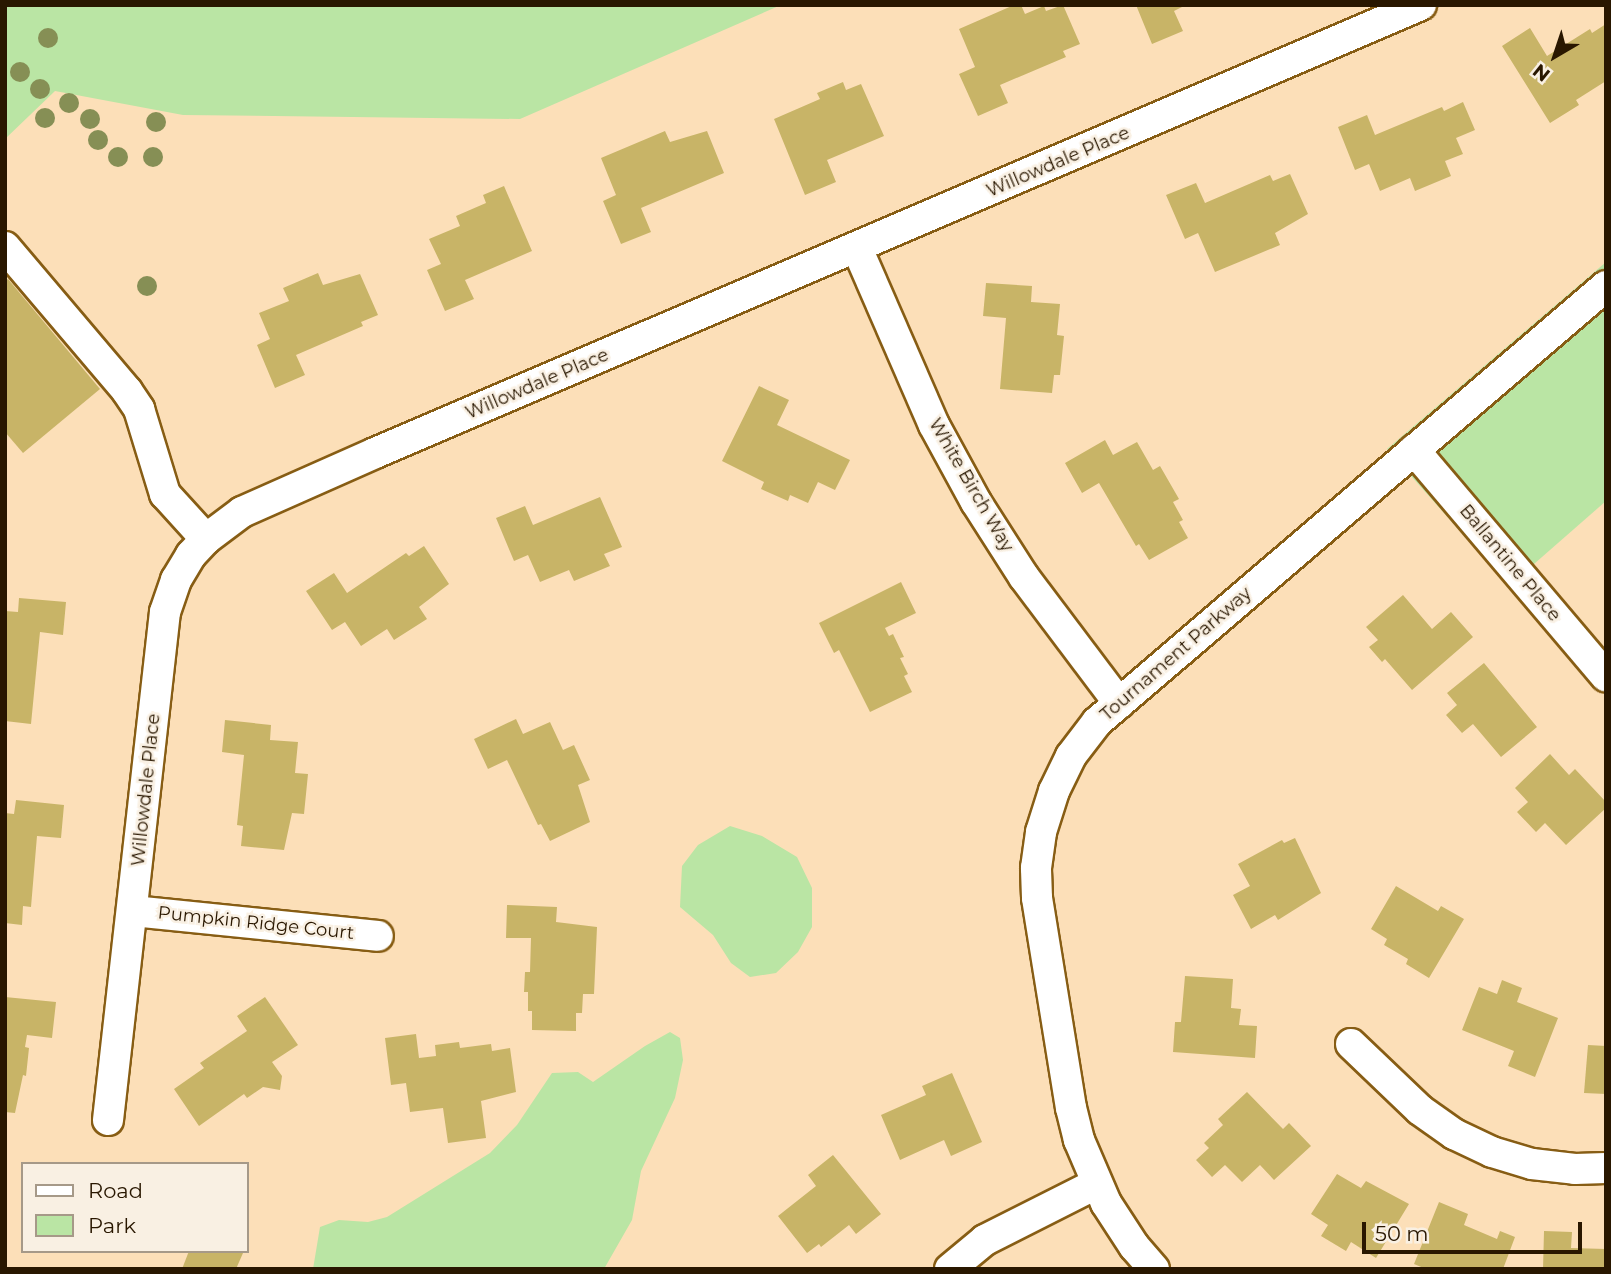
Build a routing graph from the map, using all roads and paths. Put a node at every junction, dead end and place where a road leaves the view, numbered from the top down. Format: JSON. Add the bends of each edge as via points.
{"nodes":[{"id":1,"x":1421,"y":5,"type":"edge"},
{"id":2,"x":5,"y":247,"type":"edge"},
{"id":3,"x":857,"y":248,"type":"junction"},
{"id":4,"x":1606,"y":286,"type":"edge"},
{"id":5,"x":1414,"y":450,"type":"junction"},
{"id":6,"x":206,"y":540,"type":"junction"},
{"id":7,"x":1606,"y":676,"type":"edge"},
{"id":8,"x":1119,"y":703,"type":"junction"},
{"id":9,"x":133,"y":911,"type":"junction"},
{"id":10,"x":378,"y":936,"type":"dead end"},
{"id":11,"x":1352,"y":1044,"type":"dead end"},
{"id":12,"x":108,"y":1120,"type":"dead end"},
{"id":13,"x":1606,"y":1168,"type":"edge"},
{"id":14,"x":1096,"y":1184,"type":"junction"},
{"id":15,"x":950,"y":1269,"type":"edge"},
{"id":16,"x":1154,"y":1269,"type":"edge"}],
"edges":[{"from":1,"to":3,"type":"street","name":"Willowdale Place"},
{"from":2,"to":6,"type":"street","via":[[127,390],[139,409],[165,494]]},
{"from":3,"to":6,"type":"street","name":"Willowdale Place","via":[[243,512]]},
{"from":3,"to":8,"type":"street","name":"White Birch Way","via":[[934,425],[976,502],[1024,577]]},
{"from":4,"to":5,"type":"street","name":"Tournament Parkway"},
{"from":5,"to":7,"type":"street","name":"Ballantine Place"},
{"from":5,"to":8,"type":"street","name":"Tournament Parkway"},
{"from":6,"to":9,"type":"street","name":"Willowdale Place","via":[[176,580],[164,612]]},
{"from":8,"to":14,"type":"street","name":"Tournament Parkway","via":[[1097,722],[1054,791],[1036,868],[1071,1108]]},
{"from":9,"to":10,"type":"street","name":"Pumpkin Ridge Court"},
{"from":9,"to":12,"type":"street","name":"Willowdale Place"},
{"from":11,"to":13,"type":"street","via":[[1420,1110],[1454,1134],[1531,1164]]},
{"from":14,"to":15,"type":"street","via":[[994,1234]]},
{"from":14,"to":16,"type":"street","name":"Tournament Parkway","via":[[1134,1246]]}]}
